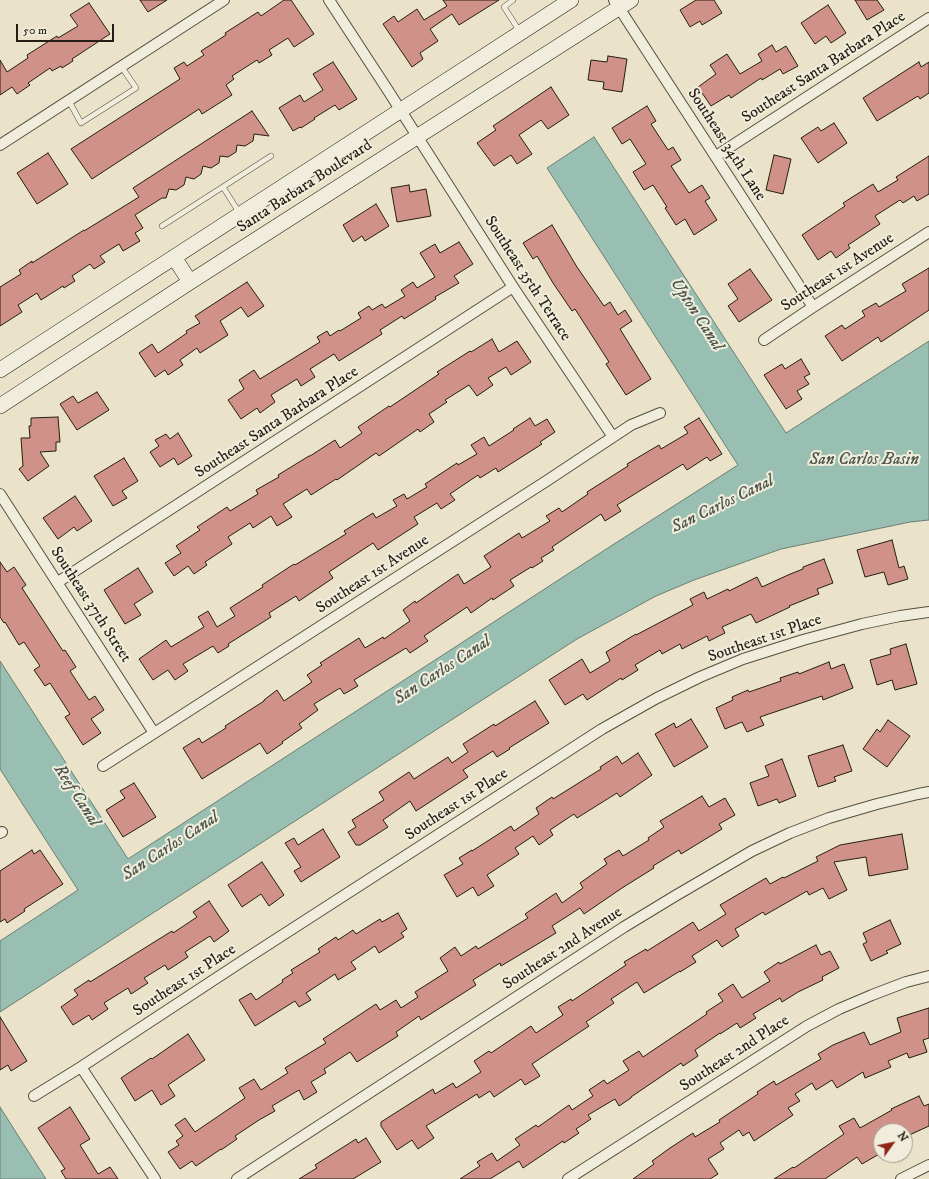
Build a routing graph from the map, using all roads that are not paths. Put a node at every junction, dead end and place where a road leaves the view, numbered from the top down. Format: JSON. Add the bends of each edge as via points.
{"nodes":[{"id":1,"x":224,"y":0,"type":"edge"},
{"id":2,"x":329,"y":0,"type":"edge"},
{"id":3,"x":513,"y":0,"type":"edge"},
{"id":4,"x":571,"y":0,"type":"edge"},
{"id":5,"x":621,"y":3,"type":"edge"},
{"id":6,"x":929,"y":18,"type":"edge"},
{"id":7,"x":520,"y":33,"type":"junction"},
{"id":8,"x":121,"y":66,"type":"junction"},
{"id":9,"x":69,"y":101,"type":"junction"},
{"id":10,"x":401,"y":111,"type":"junction"},
{"id":11,"x":417,"y":136,"type":"junction"},
{"id":12,"x":0,"y":145,"type":"edge"},
{"id":13,"x":271,"y":156,"type":"dead end"},
{"id":14,"x":716,"y":156,"type":"junction"},
{"id":15,"x":223,"y":187,"type":"junction"},
{"id":16,"x":240,"y":214,"type":"junction"},
{"id":17,"x":162,"y":226,"type":"dead end"},
{"id":18,"x":929,"y":232,"type":"edge"},
{"id":19,"x":174,"y":257,"type":"junction"},
{"id":20,"x":190,"y":282,"type":"junction"},
{"id":21,"x":513,"y":287,"type":"junction"},
{"id":22,"x":813,"y":307,"type":"junction"},
{"id":23,"x":764,"y":340,"type":"dead end"},
{"id":24,"x":0,"y":370,"type":"edge"},
{"id":25,"x":0,"y":406,"type":"edge"},
{"id":26,"x":660,"y":413,"type":"dead end"},
{"id":27,"x":613,"y":437,"type":"junction"},
{"id":28,"x":0,"y":494,"type":"edge"},
{"id":29,"x":58,"y":582,"type":"junction"},
{"id":30,"x":929,"y":612,"type":"edge"},
{"id":31,"x":154,"y":733,"type":"junction"},
{"id":32,"x":103,"y":766,"type":"dead end"},
{"id":33,"x":929,"y":792,"type":"edge"},
{"id":34,"x":929,"y":976,"type":"edge"},
{"id":35,"x":81,"y":1067,"type":"junction"},
{"id":36,"x":34,"y":1096,"type":"dead end"},
{"id":37,"x":929,"y":1165,"type":"edge"},
{"id":38,"x":154,"y":1179,"type":"edge"},
{"id":39,"x":236,"y":1179,"type":"edge"},
{"id":40,"x":568,"y":1179,"type":"edge"},
{"id":41,"x":901,"y":1179,"type":"edge"}],
"edges":[{"from":1,"to":8,"type":"street"},
{"from":2,"to":10,"type":"street","name":"Southeast 35th Terrace"},
{"from":3,"to":7,"type":"lane","via":[[504,7]]},
{"from":4,"to":7,"type":"main road","name":"Santa Barbara Boulevard"},
{"from":5,"to":11,"type":"main road","name":"Santa Barbara Boulevard"},
{"from":5,"to":14,"type":"street","name":"Southeast 34th Lane"},
{"from":6,"to":14,"type":"street","name":"Southeast Santa Barbara Place"},
{"from":7,"to":10,"type":"main road","name":"Santa Barbara Boulevard"},
{"from":8,"to":9,"type":"street"},
{"from":8,"to":9,"type":"lane","via":[[136,88],[81,123]]},
{"from":9,"to":12,"type":"street"},
{"from":10,"to":11,"type":"street","name":"Southeast 35th Terrace"},
{"from":10,"to":16,"type":"main road","name":"Santa Barbara Boulevard"},
{"from":11,"to":20,"type":"main road","name":"Santa Barbara Boulevard"},
{"from":11,"to":21,"type":"street","name":"Southeast 35th Terrace"},
{"from":13,"to":15,"type":"lane"},
{"from":14,"to":22,"type":"street","name":"Southeast 34th Lane"},
{"from":15,"to":16,"type":"lane"},
{"from":15,"to":17,"type":"lane"},
{"from":16,"to":19,"type":"main road","name":"Santa Barbara Boulevard"},
{"from":18,"to":22,"type":"street","name":"Southeast 1st Avenue"},
{"from":19,"to":20,"type":"main road"},
{"from":19,"to":24,"type":"main road","name":"Santa Barbara Boulevard"},
{"from":20,"to":25,"type":"main road","name":"Santa Barbara Boulevard"},
{"from":21,"to":27,"type":"street","name":"Southeast 35th Terrace"},
{"from":21,"to":29,"type":"street","name":"Southeast Santa Barbara Place"},
{"from":22,"to":23,"type":"street","name":"Southeast 1st Avenue"},
{"from":26,"to":27,"type":"street","name":"Southeast 1st Avenue","via":[[631,425]]},
{"from":27,"to":31,"type":"street","name":"Southeast 1st Avenue"},
{"from":28,"to":29,"type":"street","name":"Southeast 37th Street"},
{"from":29,"to":31,"type":"street","name":"Southeast 37th Street"},
{"from":30,"to":35,"type":"street","name":"Southeast 1st Place","via":[[862,624],[758,654],[700,677],[657,698],[602,729]]},
{"from":31,"to":32,"type":"street","name":"Southeast 1st Avenue"},
{"from":33,"to":39,"type":"street","name":"Southeast 2nd Avenue","via":[[829,818],[752,851],[624,927]]},
{"from":34,"to":40,"type":"street","name":"Southeast 2nd Place","via":[[872,995],[807,1026]]},
{"from":35,"to":36,"type":"street","name":"Southeast 1st Place"},
{"from":35,"to":38,"type":"street"},
{"from":37,"to":41,"type":"street"}]}
